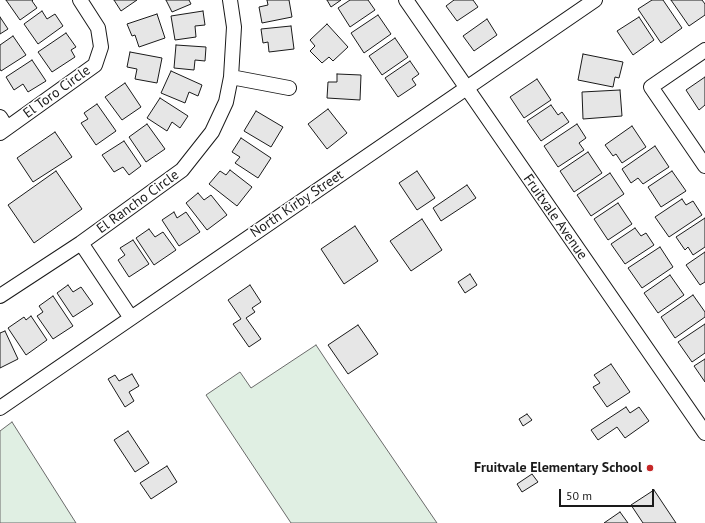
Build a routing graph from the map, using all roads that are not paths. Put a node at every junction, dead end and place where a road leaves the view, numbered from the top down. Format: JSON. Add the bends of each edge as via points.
{"nodes":[{"id":1,"x":80,"y":0,"type":"edge"},
{"id":2,"x":230,"y":0,"type":"edge"},
{"id":3,"x":406,"y":0,"type":"edge"},
{"id":4,"x":595,"y":0,"type":"edge"},
{"id":5,"x":705,"y":50,"type":"edge"},
{"id":6,"x":231,"y":77,"type":"junction"},
{"id":7,"x":289,"y":88,"type":"dead end"},
{"id":8,"x":466,"y":88,"type":"junction"},
{"id":9,"x":2,"y":126,"type":"edge"},
{"id":10,"x":705,"y":166,"type":"edge"},
{"id":11,"x":81,"y":243,"type":"junction"},
{"id":12,"x":0,"y":296,"type":"edge"},
{"id":13,"x":131,"y":318,"type":"junction"},
{"id":14,"x":0,"y":408,"type":"edge"},
{"id":15,"x":701,"y":417,"type":"edge"},
{"id":16,"x":705,"y":433,"type":"edge"}],
"edges":[{"from":1,"to":9,"type":"street","name":"El Toro Circle","via":[[98,28],[101,47],[95,65]]},
{"from":2,"to":6,"type":"street","name":"El Rancho Circle","via":[[234,27]]},
{"from":3,"to":8,"type":"street","name":"Fruitvale Avenue"},
{"from":4,"to":8,"type":"street","name":"North Kirby Street"},
{"from":5,"to":10,"type":"street","via":[[651,87]]},
{"from":6,"to":7,"type":"street"},
{"from":6,"to":11,"type":"street","name":"El Rancho Circle","via":[[226,102],[212,132],[182,170]]},
{"from":8,"to":13,"type":"street","name":"North Kirby Street"},
{"from":8,"to":15,"type":"street","name":"Fruitvale Avenue"},
{"from":11,"to":12,"type":"street","name":"El Rancho Circle"},
{"from":11,"to":13,"type":"street"},
{"from":13,"to":14,"type":"street","name":"North Kirby Street"},
{"from":15,"to":16,"type":"street","name":"Fruitvale Avenue"}]}
